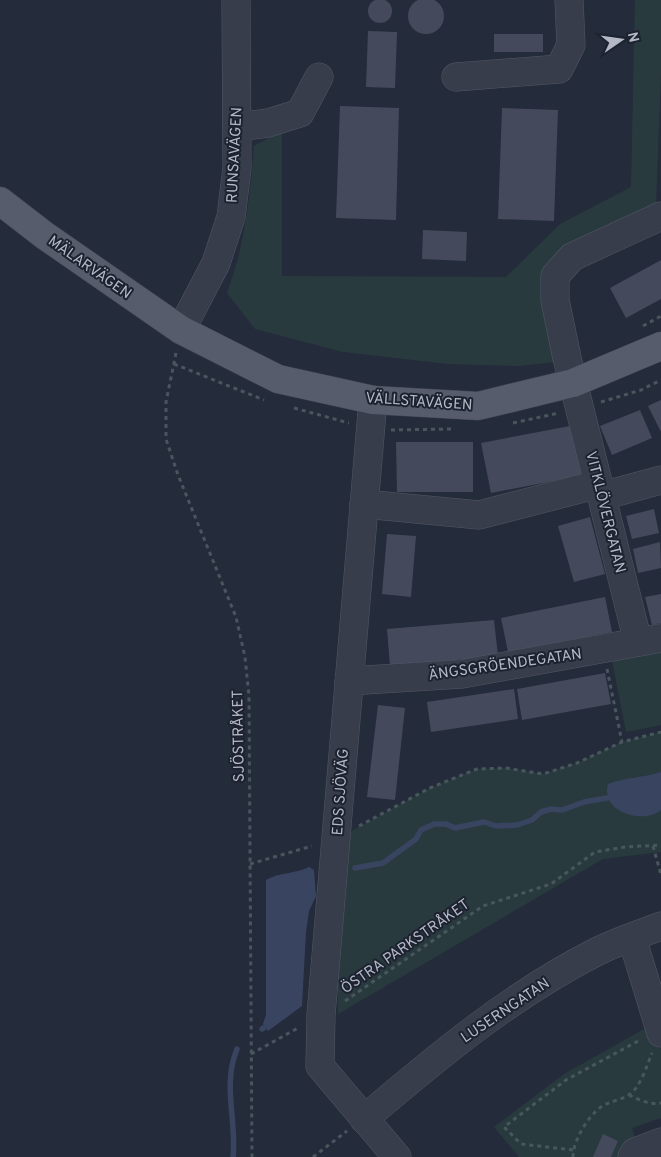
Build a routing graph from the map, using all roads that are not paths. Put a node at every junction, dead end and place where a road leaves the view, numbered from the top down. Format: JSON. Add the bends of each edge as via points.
{"nodes":[{"id":1,"x":236,"y":0,"type":"edge"},
{"id":2,"x":569,"y":0,"type":"edge"},
{"id":3,"x":319,"y":77,"type":"dead end"},
{"id":4,"x":456,"y":78,"type":"dead end"},
{"id":5,"x":238,"y":127,"type":"junction"},
{"id":6,"x":0,"y":202,"type":"edge"},
{"id":7,"x":661,"y":216,"type":"edge"},
{"id":8,"x":181,"y":330,"type":"junction"},
{"id":9,"x":661,"y":346,"type":"edge"},
{"id":10,"x":573,"y":382,"type":"junction"},
{"id":11,"x":373,"y":400,"type":"junction"},
{"id":12,"x":661,"y":480,"type":"edge"},
{"id":13,"x":601,"y":490,"type":"junction"},
{"id":14,"x":364,"y":504,"type":"junction"},
{"id":15,"x":649,"y":640,"type":"edge"},
{"id":16,"x":349,"y":681,"type":"junction"},
{"id":17,"x":661,"y":926,"type":"edge"},
{"id":18,"x":632,"y":938,"type":"junction"},
{"id":19,"x":659,"y":1038,"type":"edge"},
{"id":20,"x":364,"y":1119,"type":"junction"},
{"id":21,"x":661,"y":1142,"type":"edge"},
{"id":22,"x":397,"y":1157,"type":"edge"},
{"id":23,"x":632,"y":1157,"type":"edge"}],
"edges":[{"from":1,"to":5,"type":"street","name":"RUNSAVÄGEN"},
{"from":2,"to":4,"type":"street","via":[[571,45],[559,69]]},
{"from":3,"to":5,"type":"street","via":[[300,113],[268,123]]},
{"from":5,"to":8,"type":"street","name":"RUNSAVÄGEN","via":[[231,217],[216,263]]},
{"from":6,"to":8,"type":"main road","name":"MÄLARVÄGEN"},
{"from":7,"to":10,"type":"street","name":"VITKLÖVERGATAN","via":[[572,256],[555,276],[555,300]]},
{"from":8,"to":11,"type":"main road","name":"VÄLLSTAVÄGEN","via":[[278,379]]},
{"from":9,"to":10,"type":"main road","name":"VÄLLSTAVÄGEN"},
{"from":10,"to":11,"type":"main road","name":"VÄLLSTAVÄGEN","via":[[478,406]]},
{"from":10,"to":13,"type":"street","name":"VITKLÖVERGATAN"},
{"from":11,"to":14,"type":"street","name":"EDS SJÖVÄG"},
{"from":12,"to":13,"type":"street"},
{"from":13,"to":14,"type":"street","via":[[480,514]]},
{"from":13,"to":15,"type":"street","name":"VITKLÖVERGATAN"},
{"from":14,"to":16,"type":"street","name":"EDS SJÖVÄG"},
{"from":15,"to":16,"type":"street","name":"ÄNGSGRÖENDEGATAN","via":[[462,674]]},
{"from":16,"to":20,"type":"street","name":"EDS SJÖVÄG","via":[[321,1015],[320,1066]]},
{"from":17,"to":18,"type":"street","name":"LUSERNGATAN"},
{"from":18,"to":19,"type":"street"},
{"from":18,"to":20,"type":"street","name":"LUSERNGATAN","via":[[598,951],[513,1001],[440,1054]]},
{"from":20,"to":22,"type":"street","name":"EDS SJÖVÄG"},
{"from":21,"to":23,"type":"street","via":[[635,1152]]}]}
